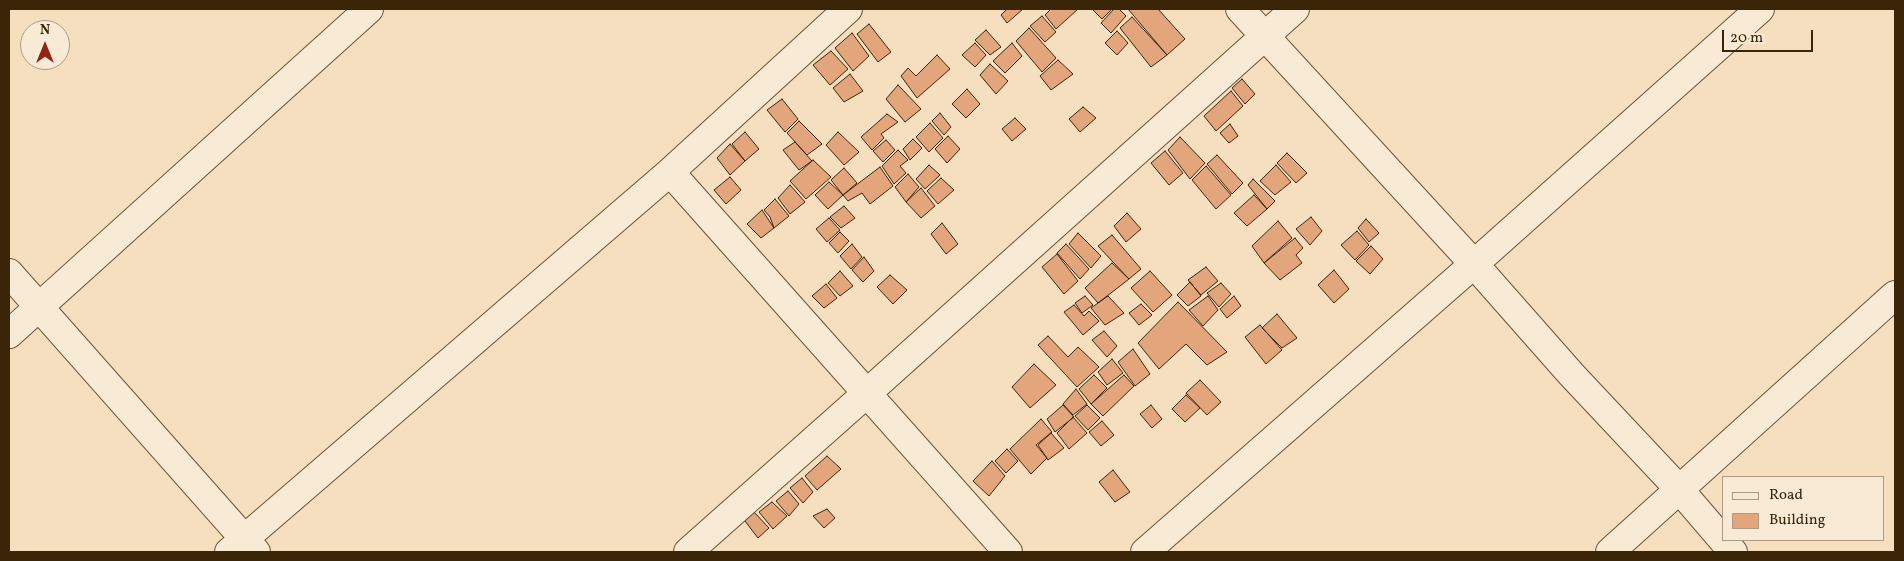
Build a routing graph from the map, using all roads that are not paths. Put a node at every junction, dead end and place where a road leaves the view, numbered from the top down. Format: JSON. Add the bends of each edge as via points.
{"nodes":[{"id":1,"x":369,"y":9,"type":"edge"},
{"id":2,"x":848,"y":9,"type":"edge"},
{"id":3,"x":1240,"y":9,"type":"edge"},
{"id":4,"x":1295,"y":9,"type":"edge"},
{"id":5,"x":1760,"y":9,"type":"edge"},
{"id":6,"x":1265,"y":36,"type":"junction"},
{"id":7,"x":670,"y":172,"type":"junction"},
{"id":8,"x":1474,"y":264,"type":"junction"},
{"id":9,"x":9,"y":273,"type":"edge"},
{"id":10,"x":1895,"y":295,"type":"edge"},
{"id":11,"x":40,"y":307,"type":"junction"},
{"id":12,"x":9,"y":334,"type":"edge"},
{"id":13,"x":866,"y":394,"type":"junction"},
{"id":14,"x":1679,"y":488,"type":"junction"},
{"id":15,"x":1722,"y":539,"type":"edge"},
{"id":16,"x":1724,"y":541,"type":"edge"},
{"id":17,"x":243,"y":548,"type":"edge"},
{"id":18,"x":688,"y":552,"type":"edge"},
{"id":19,"x":1008,"y":552,"type":"edge"},
{"id":20,"x":1144,"y":552,"type":"edge"},
{"id":21,"x":1610,"y":552,"type":"edge"},
{"id":22,"x":1733,"y":552,"type":"edge"}],
"edges":[{"from":1,"to":11,"type":"street"},
{"from":2,"to":7,"type":"street"},
{"from":3,"to":6,"type":"street"},
{"from":4,"to":6,"type":"street"},
{"from":5,"to":8,"type":"street"},
{"from":6,"to":8,"type":"street"},
{"from":6,"to":13,"type":"street"},
{"from":7,"to":13,"type":"street"},
{"from":7,"to":17,"type":"street"},
{"from":8,"to":14,"type":"street","via":[[1571,374]]},
{"from":8,"to":20,"type":"street"},
{"from":9,"to":11,"type":"street"},
{"from":10,"to":14,"type":"street"},
{"from":11,"to":12,"type":"street"},
{"from":11,"to":17,"type":"street"},
{"from":13,"to":18,"type":"street"},
{"from":13,"to":19,"type":"street"},
{"from":14,"to":15,"type":"street"},
{"from":14,"to":21,"type":"street"},
{"from":16,"to":22,"type":"street"}]}
